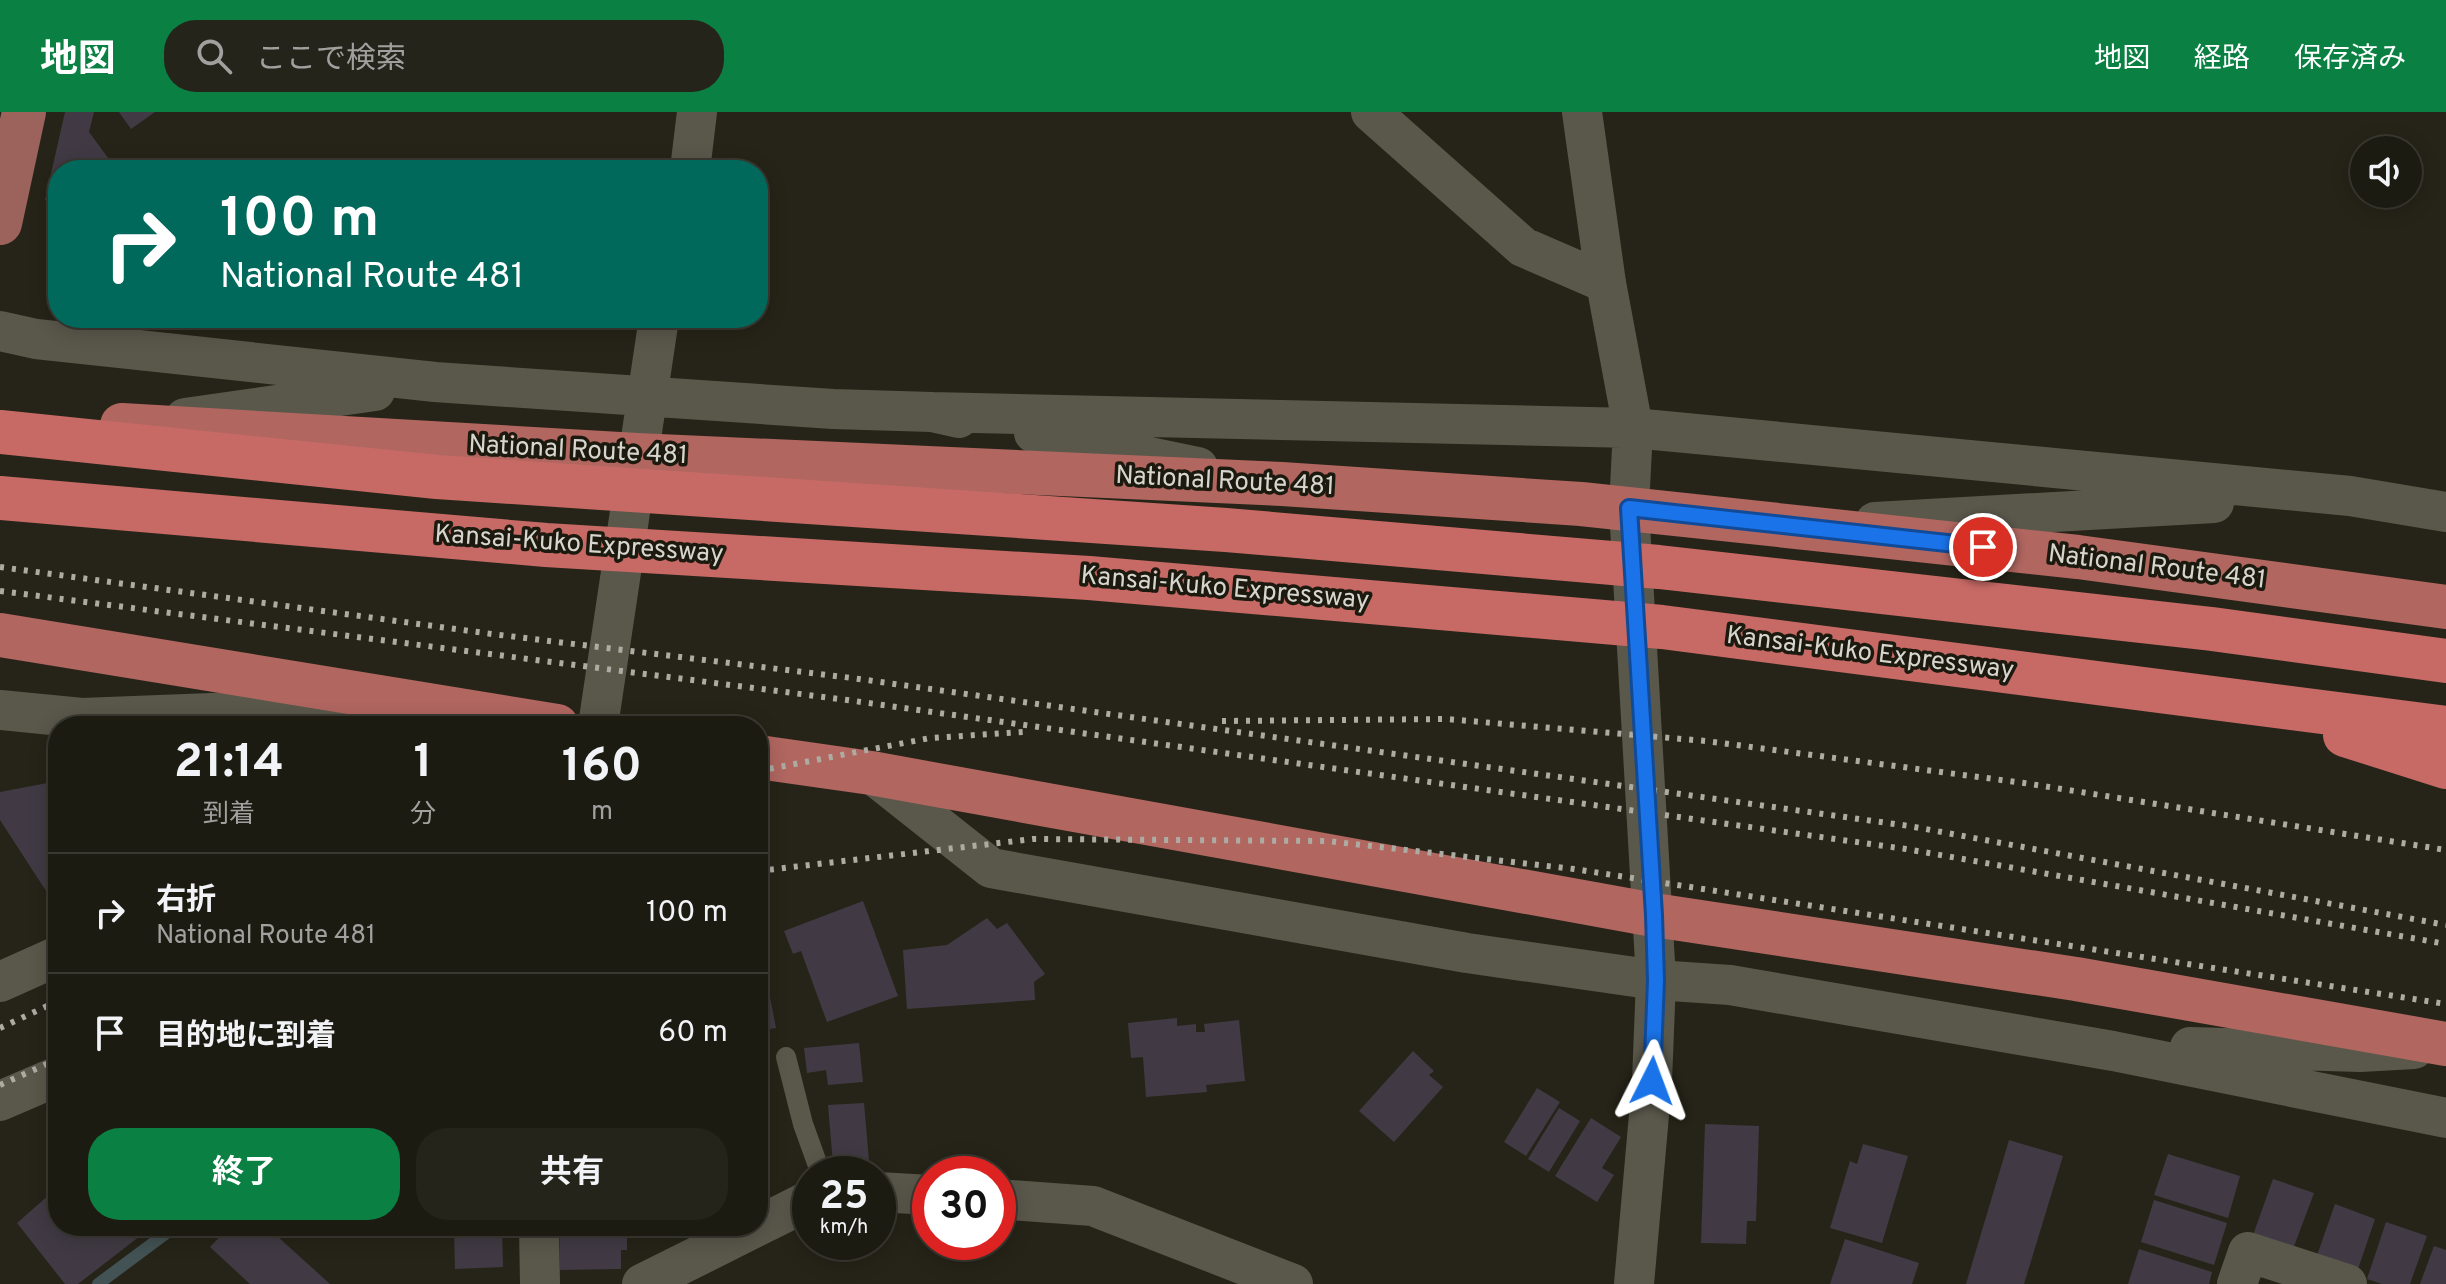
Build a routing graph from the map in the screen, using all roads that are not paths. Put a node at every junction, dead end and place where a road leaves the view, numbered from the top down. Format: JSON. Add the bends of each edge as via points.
{"nodes":[{"id":1,"x":24,"y":112,"type":"edge"},
{"id":2,"x":697,"y":112,"type":"edge"},
{"id":3,"x":1371,"y":112,"type":"edge"},
{"id":4,"x":1582,"y":112,"type":"edge"},
{"id":5,"x":691,"y":160,"type":"edge"},
{"id":6,"x":0,"y":223,"type":"edge"},
{"id":7,"x":1606,"y":283,"type":"junction"},
{"id":8,"x":657,"y":328,"type":"edge"},
{"id":9,"x":0,"y":331,"type":"edge"},
{"id":10,"x":435,"y":382,"type":"junction"},
{"id":11,"x":645,"y":397,"type":"junction"},
{"id":12,"x":0,"y":411,"type":"edge"},
{"id":13,"x":932,"y":412,"type":"junction"},
{"id":14,"x":129,"y":426,"type":"junction"},
{"id":15,"x":1633,"y":428,"type":"junction"},
{"id":16,"x":0,"y":432,"type":"edge"},
{"id":17,"x":637,"y":455,"type":"junction"},
{"id":18,"x":1282,"y":484,"type":"junction"},
{"id":19,"x":2350,"y":496,"type":"junction"},
{"id":20,"x":0,"y":498,"type":"edge"},
{"id":21,"x":1629,"y":508,"type":"junction"},
{"id":22,"x":2446,"y":512,"type":"edge"},
{"id":23,"x":1795,"y":526,"type":"junction"},
{"id":24,"x":2446,"y":607,"type":"edge"},
{"id":25,"x":0,"y":635,"type":"edge"},
{"id":26,"x":2446,"y":661,"type":"edge"},
{"id":27,"x":431,"y":704,"type":"junction"},
{"id":28,"x":2249,"y":704,"type":"junction"},
{"id":29,"x":0,"y":710,"type":"edge"},
{"id":30,"x":62,"y":716,"type":"edge"},
{"id":31,"x":132,"y":716,"type":"edge"},
{"id":32,"x":500,"y":716,"type":"edge"},
{"id":33,"x":599,"y":716,"type":"edge"},
{"id":34,"x":2446,"y":728,"type":"edge"},
{"id":35,"x":768,"y":758,"type":"edge"},
{"id":36,"x":2446,"y":767,"type":"edge"},
{"id":37,"x":871,"y":773,"type":"junction"},
{"id":38,"x":1654,"y":915,"type":"junction"},
{"id":39,"x":48,"y":942,"type":"edge"},
{"id":40,"x":48,"y":960,"type":"edge"},
{"id":41,"x":0,"y":964,"type":"edge"},
{"id":42,"x":1656,"y":980,"type":"junction"},
{"id":43,"x":0,"y":982,"type":"edge"},
{"id":44,"x":2446,"y":1046,"type":"edge"},
{"id":45,"x":2113,"y":1051,"type":"junction"},
{"id":46,"x":786,"y":1057,"type":"dead end"},
{"id":47,"x":48,"y":1080,"type":"edge"},
{"id":48,"x":0,"y":1101,"type":"edge"},
{"id":49,"x":2446,"y":1118,"type":"edge"},
{"id":50,"x":816,"y":1156,"type":"edge"},
{"id":51,"x":1016,"y":1200,"type":"edge"},
{"id":52,"x":792,"y":1209,"type":"edge"},
{"id":53,"x":768,"y":1221,"type":"edge"},
{"id":54,"x":539,"y":1236,"type":"edge"},
{"id":55,"x":738,"y":1236,"type":"edge"},
{"id":56,"x":540,"y":1284,"type":"edge"},
{"id":57,"x":642,"y":1284,"type":"edge"},
{"id":58,"x":1293,"y":1284,"type":"edge"},
{"id":59,"x":1634,"y":1284,"type":"edge"},
{"id":60,"x":2237,"y":1284,"type":"edge"},
{"id":61,"x":2347,"y":1284,"type":"edge"}],
"edges":[{"from":1,"to":6,"type":"main road"},
{"from":2,"to":5,"type":"street"},
{"from":3,"to":7,"type":"street","via":[[1523,247]]},
{"from":4,"to":7,"type":"street"},
{"from":7,"to":15,"type":"street"},
{"from":8,"to":11,"type":"street"},
{"from":9,"to":10,"type":"street"},
{"from":10,"to":11,"type":"street"},
{"from":10,"to":14,"type":"street"},
{"from":11,"to":13,"type":"street"},
{"from":11,"to":17,"type":"street"},
{"from":12,"to":14,"type":"highway","name":"National Route 481"},
{"from":13,"to":15,"type":"street"},
{"from":13,"to":18,"type":"street"},
{"from":14,"to":17,"type":"highway","name":"National Route 481"},
{"from":15,"to":19,"type":"street"},
{"from":15,"to":21,"type":"street"},
{"from":16,"to":26,"type":"highway","via":[[437,477],[1226,530],[1659,567]]},
{"from":17,"to":18,"type":"highway","name":"National Route 481"},
{"from":17,"to":33,"type":"street"},
{"from":18,"to":21,"type":"highway","name":"National Route 481"},
{"from":19,"to":22,"type":"street"},
{"from":19,"to":23,"type":"street"},
{"from":20,"to":28,"type":"highway","name":"Kansai-Kuko Expressway","via":[[546,545],[1089,578],[1662,627]]},
{"from":21,"to":23,"type":"highway","name":"National Route 481"},
{"from":21,"to":38,"type":"street"},
{"from":23,"to":24,"type":"highway","name":"National Route 481","via":[[2078,557]]},
{"from":25,"to":27,"type":"highway"},
{"from":27,"to":31,"type":"street"},
{"from":27,"to":32,"type":"highway"},
{"from":28,"to":34,"type":"highway","name":"Kansai-Kuko Expressway"},
{"from":28,"to":36,"type":"highway"},
{"from":29,"to":30,"type":"street"},
{"from":35,"to":37,"type":"highway"},
{"from":37,"to":38,"type":"highway"},
{"from":37,"to":42,"type":"street","via":[[991,868],[1467,953]]},
{"from":38,"to":42,"type":"street"},
{"from":38,"to":44,"type":"highway","via":[[2076,979]]},
{"from":39,"to":41,"type":"street"},
{"from":40,"to":43,"type":"street"},
{"from":42,"to":45,"type":"street","via":[[1730,985]]},
{"from":42,"to":59,"type":"street"},
{"from":44,"to":45,"type":"street","via":[[2360,1052],[2155,1047]]},
{"from":45,"to":49,"type":"street"},
{"from":46,"to":50,"type":"lane"},
{"from":47,"to":48,"type":"street"},
{"from":51,"to":58,"type":"street","via":[[1093,1206]]},
{"from":52,"to":53,"type":"street"},
{"from":54,"to":56,"type":"street"},
{"from":55,"to":57,"type":"street"},
{"from":60,"to":61,"type":"street","via":[[2248,1252]]}]}
